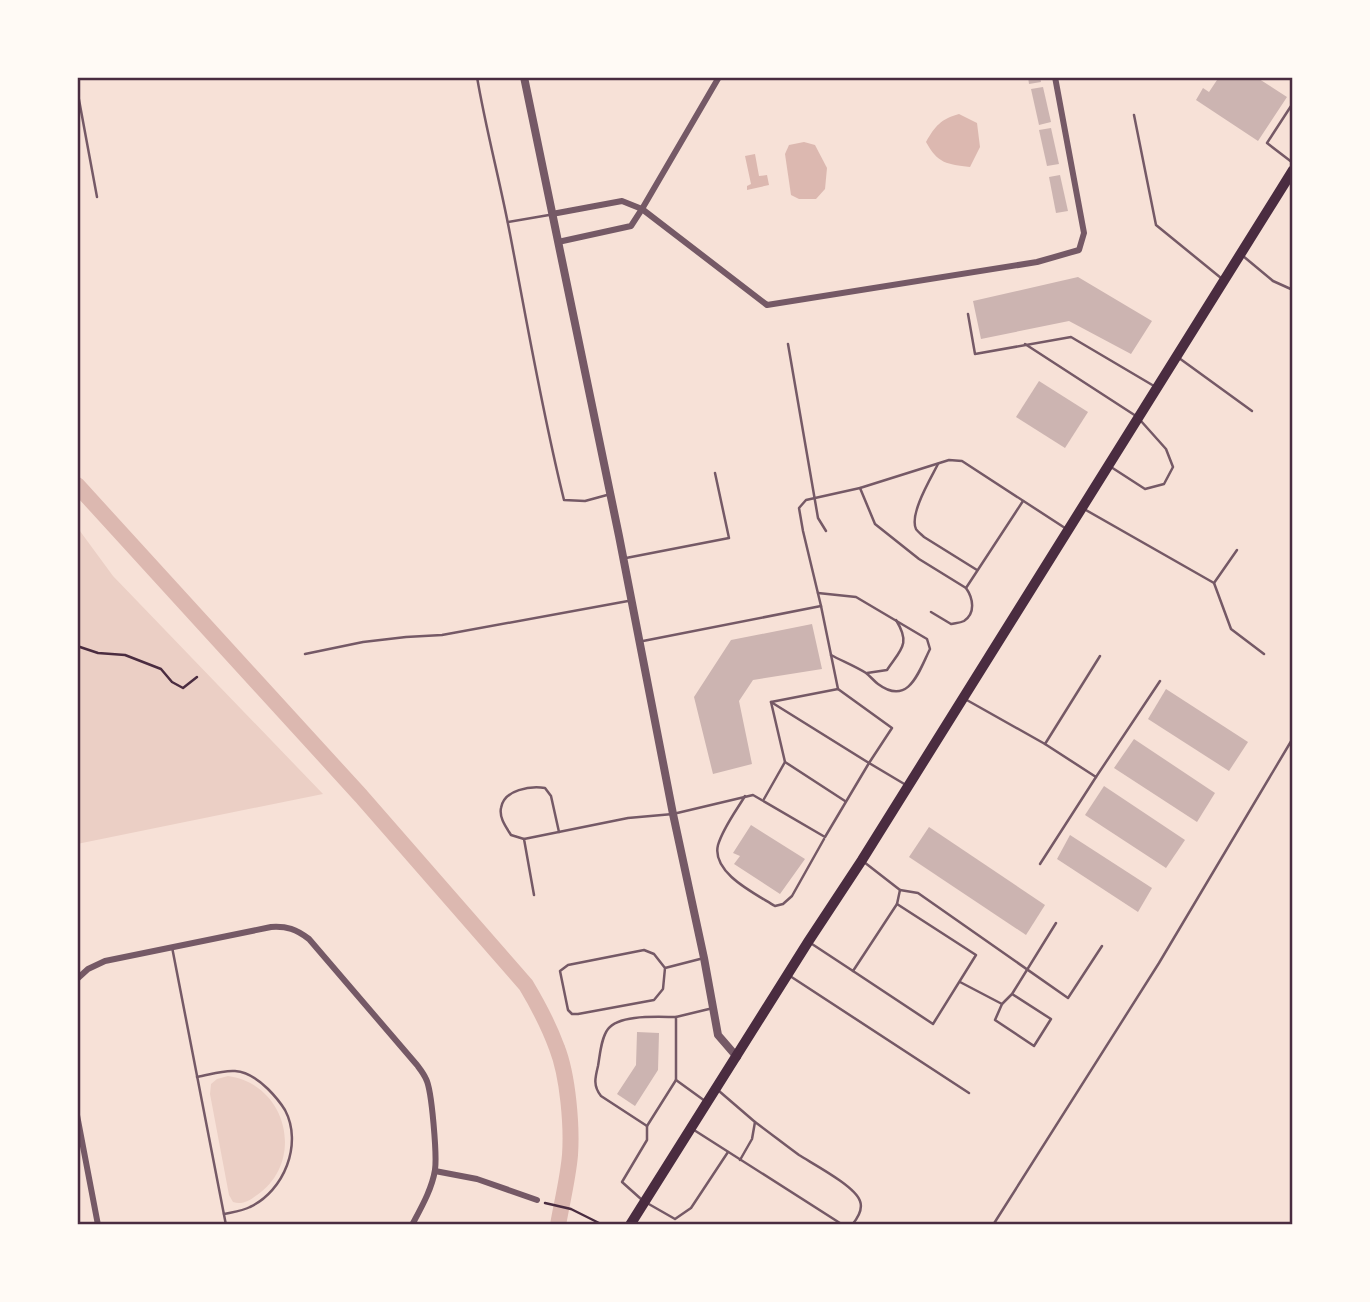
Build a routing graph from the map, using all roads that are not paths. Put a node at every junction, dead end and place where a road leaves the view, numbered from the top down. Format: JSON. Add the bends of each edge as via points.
{"nodes":[{"id":1,"x":477,"y":77,"type":"edge"},
{"id":2,"x":524,"y":77,"type":"edge"},
{"id":3,"x":719,"y":77,"type":"edge"},
{"id":4,"x":1055,"y":77,"type":"edge"},
{"id":5,"x":77,"y":89,"type":"edge"},
{"id":6,"x":1293,"y":103,"type":"edge"},
{"id":7,"x":1134,"y":115,"type":"dead end"},
{"id":8,"x":1293,"y":163,"type":"edge"},
{"id":9,"x":1293,"y":170,"type":"edge"},
{"id":10,"x":97,"y":197,"type":"dead end"},
{"id":11,"x":642,"y":209,"type":"junction"},
{"id":12,"x":552,"y":214,"type":"junction"},
{"id":13,"x":508,"y":222,"type":"junction"},
{"id":14,"x":558,"y":242,"type":"junction"},
{"id":15,"x":1241,"y":254,"type":"junction"},
{"id":16,"x":1224,"y":281,"type":"junction"},
{"id":17,"x":1293,"y":290,"type":"edge"},
{"id":18,"x":968,"y":314,"type":"dead end"},
{"id":19,"x":788,"y":344,"type":"dead end"},
{"id":20,"x":1025,"y":344,"type":"junction"},
{"id":21,"x":1177,"y":356,"type":"junction"},
{"id":22,"x":1156,"y":388,"type":"junction"},
{"id":23,"x":1252,"y":411,"type":"dead end"},
{"id":24,"x":1138,"y":418,"type":"junction"},
{"id":25,"x":938,"y":464,"type":"junction"},
{"id":26,"x":1108,"y":465,"type":"junction"},
{"id":27,"x":715,"y":473,"type":"dead end"},
{"id":28,"x":860,"y":488,"type":"junction"},
{"id":29,"x":610,"y":494,"type":"junction"},
{"id":30,"x":815,"y":498,"type":"junction"},
{"id":31,"x":1023,"y":501,"type":"junction"},
{"id":32,"x":1081,"y":507,"type":"junction"},
{"id":33,"x":1067,"y":530,"type":"junction"},
{"id":34,"x":825,"y":531,"type":"dead end"},
{"id":35,"x":1237,"y":550,"type":"dead end"},
{"id":36,"x":623,"y":559,"type":"junction"},
{"id":37,"x":977,"y":570,"type":"junction"},
{"id":38,"x":1214,"y":583,"type":"junction"},
{"id":39,"x":966,"y":588,"type":"junction"},
{"id":40,"x":818,"y":593,"type":"junction"},
{"id":41,"x":631,"y":600,"type":"junction"},
{"id":42,"x":821,"y":606,"type":"junction"},
{"id":43,"x":931,"y":612,"type":"dead end"},
{"id":44,"x":894,"y":619,"type":"junction"},
{"id":45,"x":640,"y":642,"type":"junction"},
{"id":46,"x":305,"y":654,"type":"dead end"},
{"id":47,"x":1264,"y":654,"type":"dead end"},
{"id":48,"x":831,"y":655,"type":"junction"},
{"id":49,"x":1100,"y":656,"type":"dead end"},
{"id":50,"x":867,"y":673,"type":"junction"},
{"id":51,"x":1160,"y":681,"type":"dead end"},
{"id":52,"x":838,"y":689,"type":"junction"},
{"id":53,"x":962,"y":697,"type":"junction"},
{"id":54,"x":771,"y":702,"type":"junction"},
{"id":55,"x":1293,"y":738,"type":"edge"},
{"id":56,"x":1045,"y":744,"type":"junction"},
{"id":57,"x":785,"y":762,"type":"junction"},
{"id":58,"x":869,"y":763,"type":"junction"},
{"id":59,"x":1096,"y":777,"type":"junction"},
{"id":60,"x":907,"y":785,"type":"junction"},
{"id":61,"x":745,"y":796,"type":"junction"},
{"id":62,"x":763,"y":800,"type":"junction"},
{"id":63,"x":846,"y":801,"type":"junction"},
{"id":64,"x":673,"y":814,"type":"junction"},
{"id":65,"x":559,"y":832,"type":"junction"},
{"id":66,"x":825,"y":837,"type":"junction"},
{"id":67,"x":524,"y":839,"type":"junction"},
{"id":68,"x":862,"y":860,"type":"junction"},
{"id":69,"x":1040,"y":864,"type":"dead end"},
{"id":70,"x":900,"y":890,"type":"junction"},
{"id":71,"x":534,"y":895,"type":"dead end"},
{"id":72,"x":897,"y":904,"type":"junction"},
{"id":73,"x":1056,"y":923,"type":"dead end"},
{"id":74,"x":808,"y":942,"type":"junction"},
{"id":75,"x":1102,"y":946,"type":"dead end"},
{"id":76,"x":172,"y":947,"type":"junction"},
{"id":77,"x":704,"y":958,"type":"junction"},
{"id":78,"x":665,"y":968,"type":"junction"},
{"id":79,"x":1027,"y":970,"type":"junction"},
{"id":80,"x":853,"y":971,"type":"junction"},
{"id":81,"x":788,"y":975,"type":"junction"},
{"id":82,"x":77,"y":979,"type":"edge"},
{"id":83,"x":960,"y":982,"type":"junction"},
{"id":84,"x":1012,"y":994,"type":"junction"},
{"id":85,"x":1002,"y":1004,"type":"junction"},
{"id":86,"x":713,"y":1008,"type":"junction"},
{"id":87,"x":676,"y":1017,"type":"junction"},
{"id":88,"x":737,"y":1057,"type":"junction"},
{"id":89,"x":197,"y":1077,"type":"junction"},
{"id":90,"x":676,"y":1080,"type":"junction"},
{"id":91,"x":716,"y":1089,"type":"junction"},
{"id":92,"x":969,"y":1093,"type":"dead end"},
{"id":93,"x":708,"y":1102,"type":"junction"},
{"id":94,"x":77,"y":1115,"type":"edge"},
{"id":95,"x":755,"y":1122,"type":"junction"},
{"id":96,"x":647,"y":1126,"type":"junction"},
{"id":97,"x":691,"y":1129,"type":"junction"},
{"id":98,"x":728,"y":1152,"type":"junction"},
{"id":99,"x":740,"y":1160,"type":"junction"},
{"id":100,"x":435,"y":1171,"type":"junction"},
{"id":101,"x":537,"y":1200,"type":"dead end"},
{"id":102,"x":645,"y":1202,"type":"junction"},
{"id":103,"x":224,"y":1214,"type":"junction"},
{"id":104,"x":99,"y":1225,"type":"edge"},
{"id":105,"x":226,"y":1225,"type":"edge"},
{"id":106,"x":412,"y":1225,"type":"edge"},
{"id":107,"x":630,"y":1225,"type":"edge"},
{"id":108,"x":843,"y":1225,"type":"edge"},
{"id":109,"x":852,"y":1225,"type":"edge"},
{"id":110,"x":993,"y":1225,"type":"edge"}],
"edges":[{"from":1,"to":13,"type":"lane"},
{"from":2,"to":12,"type":"street"},
{"from":3,"to":11,"type":"street"},
{"from":4,"to":11,"type":"street","via":[[1084,233],[1079,250],[1037,262],[767,305]]},
{"from":5,"to":10,"type":"lane"},
{"from":6,"to":8,"type":"lane","via":[[1268,143]]},
{"from":7,"to":16,"type":"lane","via":[[1156,225]]},
{"from":9,"to":15,"type":"main road"},
{"from":11,"to":12,"type":"street","via":[[622,201]]},
{"from":11,"to":14,"type":"street","via":[[631,226]]},
{"from":12,"to":13,"type":"lane"},
{"from":12,"to":14,"type":"street"},
{"from":13,"to":29,"type":"lane","via":[[564,500],[585,501]]},
{"from":14,"to":29,"type":"street"},
{"from":15,"to":16,"type":"main road"},
{"from":15,"to":17,"type":"lane","via":[[1273,281]]},
{"from":16,"to":21,"type":"main road"},
{"from":18,"to":20,"type":"lane","via":[[975,354]]},
{"from":19,"to":30,"type":"lane"},
{"from":20,"to":22,"type":"lane","via":[[1071,337]]},
{"from":20,"to":24,"type":"lane"},
{"from":21,"to":22,"type":"main road"},
{"from":21,"to":23,"type":"lane"},
{"from":22,"to":24,"type":"main road"},
{"from":24,"to":26,"type":"main road"},
{"from":24,"to":26,"type":"lane","via":[[1166,449],[1173,467],[1164,484],[1145,489]]},
{"from":25,"to":28,"type":"lane"},
{"from":25,"to":31,"type":"lane","via":[[962,461]]},
{"from":25,"to":37,"type":"lane","via":[[918,506],[916,530]]},
{"from":26,"to":32,"type":"main road"},
{"from":27,"to":36,"type":"lane","via":[[729,538]]},
{"from":28,"to":30,"type":"lane"},
{"from":28,"to":39,"type":"lane","via":[[875,524]]},
{"from":29,"to":36,"type":"street"},
{"from":30,"to":34,"type":"lane"},
{"from":30,"to":40,"type":"lane","via":[[799,508]]},
{"from":31,"to":33,"type":"lane"},
{"from":31,"to":37,"type":"lane"},
{"from":32,"to":33,"type":"main road"},
{"from":32,"to":38,"type":"lane"},
{"from":33,"to":53,"type":"main road"},
{"from":35,"to":38,"type":"lane"},
{"from":36,"to":41,"type":"street"},
{"from":37,"to":39,"type":"lane"},
{"from":38,"to":47,"type":"lane","via":[[1231,629]]},
{"from":39,"to":43,"type":"lane","via":[[972,596],[972,610],[964,621],[951,624]]},
{"from":40,"to":42,"type":"lane"},
{"from":40,"to":44,"type":"lane","via":[[856,597]]},
{"from":41,"to":45,"type":"street"},
{"from":41,"to":46,"type":"lane","via":[[442,635],[363,642]]},
{"from":42,"to":45,"type":"lane"},
{"from":42,"to":48,"type":"lane"},
{"from":44,"to":50,"type":"lane","via":[[905,640],[887,670]]},
{"from":44,"to":50,"type":"lane","via":[[927,639],[930,649],[904,691],[880,685]]},
{"from":45,"to":64,"type":"street"},
{"from":48,"to":50,"type":"lane"},
{"from":48,"to":52,"type":"lane"},
{"from":49,"to":56,"type":"lane"},
{"from":51,"to":59,"type":"lane"},
{"from":52,"to":54,"type":"lane"},
{"from":52,"to":58,"type":"lane","via":[[892,728]]},
{"from":53,"to":56,"type":"lane"},
{"from":53,"to":60,"type":"main road"},
{"from":54,"to":57,"type":"lane"},
{"from":54,"to":58,"type":"lane"},
{"from":55,"to":110,"type":"lane","via":[[1159,963]]},
{"from":56,"to":59,"type":"lane"},
{"from":57,"to":62,"type":"lane"},
{"from":57,"to":63,"type":"lane"},
{"from":58,"to":60,"type":"lane"},
{"from":58,"to":63,"type":"lane"},
{"from":59,"to":69,"type":"lane"},
{"from":60,"to":68,"type":"main road"},
{"from":61,"to":62,"type":"lane","via":[[753,794]]},
{"from":61,"to":64,"type":"lane"},
{"from":61,"to":66,"type":"lane","via":[[719,843],[719,857],[730,876],[775,906],[792,896]]},
{"from":62,"to":66,"type":"lane"},
{"from":63,"to":66,"type":"lane"},
{"from":64,"to":65,"type":"lane"},
{"from":64,"to":77,"type":"street"},
{"from":65,"to":67,"type":"lane"},
{"from":65,"to":67,"type":"lane","via":[[551,796],[537,786],[515,791],[501,808],[511,835]]},
{"from":67,"to":71,"type":"lane"},
{"from":68,"to":70,"type":"lane"},
{"from":68,"to":74,"type":"main road"},
{"from":70,"to":72,"type":"lane"},
{"from":70,"to":79,"type":"lane","via":[[918,893]]},
{"from":72,"to":80,"type":"lane"},
{"from":72,"to":83,"type":"lane","via":[[976,955]]},
{"from":73,"to":79,"type":"lane"},
{"from":74,"to":80,"type":"lane"},
{"from":74,"to":81,"type":"main road"},
{"from":75,"to":79,"type":"lane","via":[[1068,998]]},
{"from":76,"to":82,"type":"street","via":[[105,961]]},
{"from":76,"to":89,"type":"lane"},
{"from":76,"to":100,"type":"street","via":[[271,926],[297,930],[309,939],[427,1080]]},
{"from":77,"to":78,"type":"lane"},
{"from":77,"to":86,"type":"street"},
{"from":78,"to":78,"type":"lane","via":[[663,989],[654,1000],[578,1014],[568,1010],[560,971],[568,965],[644,950]]},
{"from":79,"to":84,"type":"lane"},
{"from":80,"to":83,"type":"lane","via":[[933,1024]]},
{"from":81,"to":88,"type":"main road"},
{"from":81,"to":92,"type":"lane"},
{"from":83,"to":85,"type":"lane"},
{"from":84,"to":85,"type":"lane"},
{"from":84,"to":85,"type":"lane","via":[[1051,1019],[1034,1046],[995,1020]]},
{"from":86,"to":87,"type":"lane"},
{"from":86,"to":88,"type":"street","via":[[718,1035]]},
{"from":87,"to":90,"type":"lane"},
{"from":87,"to":96,"type":"lane","via":[[618,1021],[604,1037],[596,1090]]},
{"from":88,"to":91,"type":"main road"},
{"from":89,"to":103,"type":"lane"},
{"from":89,"to":103,"type":"lane","via":[[236,1071],[251,1076],[276,1097],[291,1128],[290,1157],[278,1183],[253,1206]]},
{"from":90,"to":93,"type":"lane"},
{"from":90,"to":96,"type":"lane"},
{"from":91,"to":93,"type":"main road"},
{"from":91,"to":95,"type":"lane"},
{"from":93,"to":97,"type":"main road"},
{"from":94,"to":104,"type":"street"},
{"from":95,"to":99,"type":"lane"},
{"from":95,"to":109,"type":"lane","via":[[859,1197],[862,1204]]},
{"from":96,"to":102,"type":"lane","via":[[647,1140],[622,1182]]},
{"from":97,"to":98,"type":"lane"},
{"from":97,"to":102,"type":"main road"},
{"from":98,"to":99,"type":"lane"},
{"from":98,"to":102,"type":"lane","via":[[691,1208],[675,1219]]},
{"from":99,"to":108,"type":"lane"},
{"from":100,"to":101,"type":"street"},
{"from":100,"to":106,"type":"street"},
{"from":102,"to":107,"type":"main road"},
{"from":103,"to":105,"type":"lane"}]}
